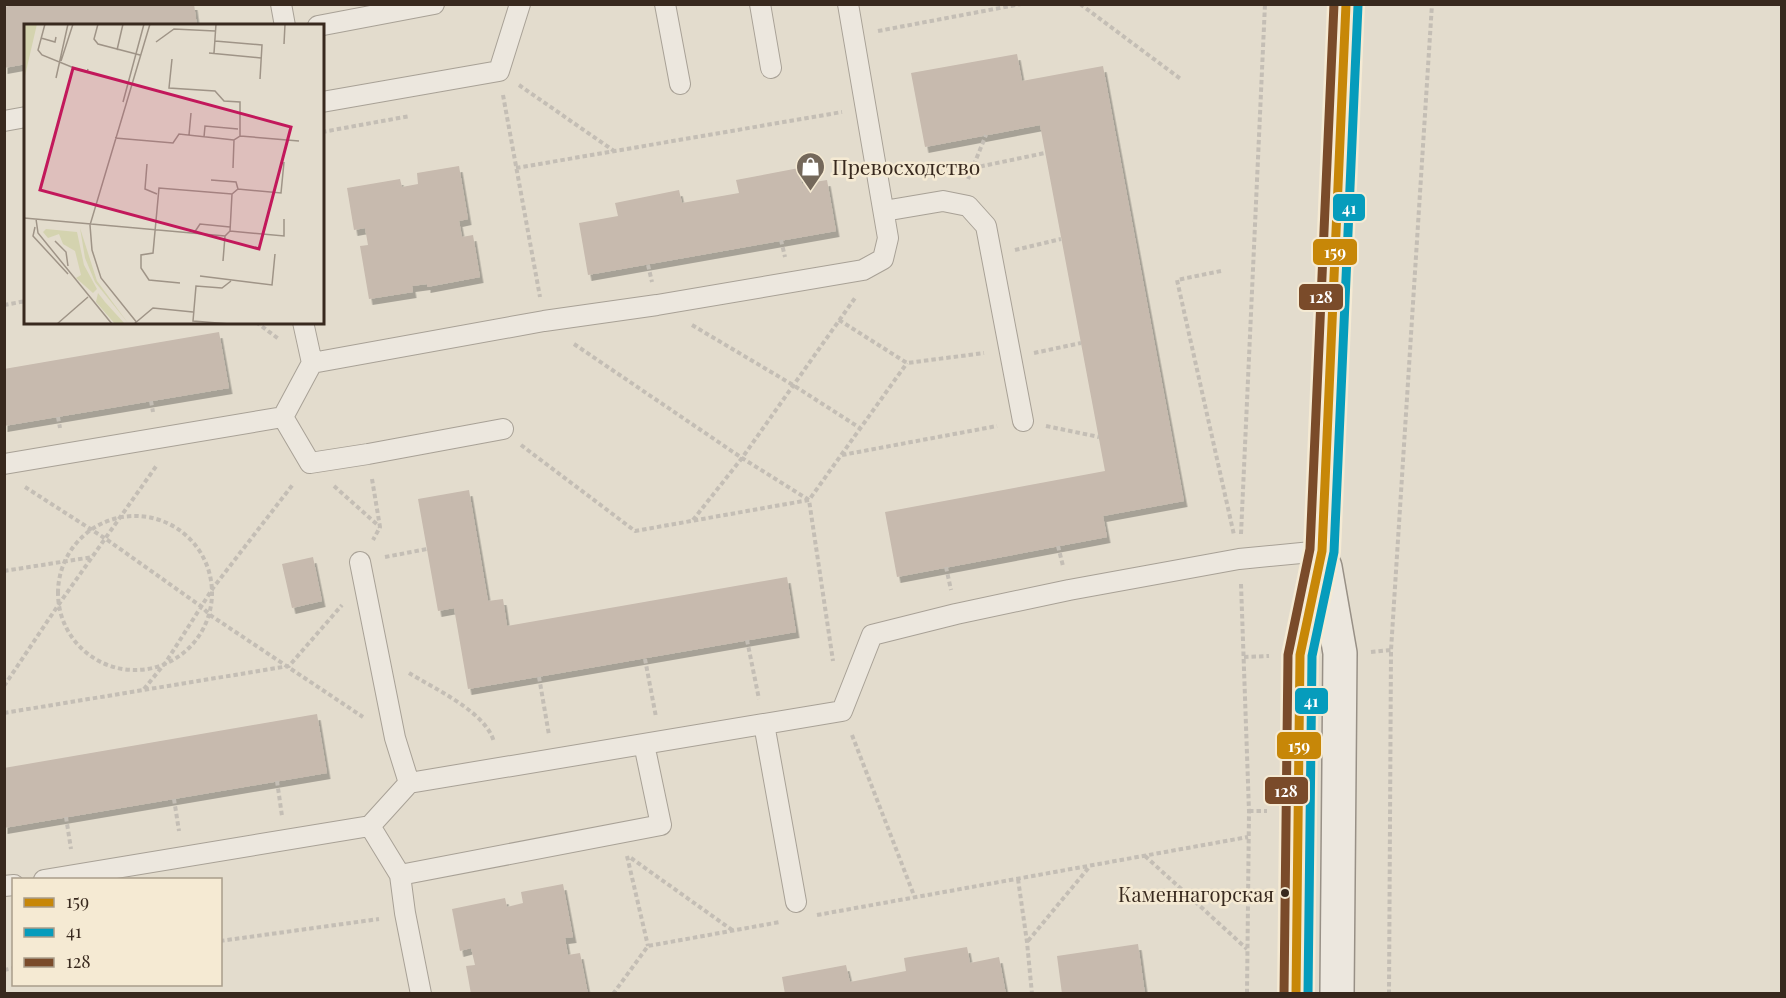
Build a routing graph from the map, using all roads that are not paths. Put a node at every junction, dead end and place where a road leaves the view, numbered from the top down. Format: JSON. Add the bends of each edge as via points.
{"nodes":[{"id":1,"x":281,"y":4,"type":"edge"},
{"id":2,"x":434,"y":4,"type":"edge"},
{"id":3,"x":520,"y":4,"type":"edge"},
{"id":4,"x":665,"y":4,"type":"edge"},
{"id":5,"x":760,"y":4,"type":"edge"},
{"id":6,"x":848,"y":4,"type":"edge"},
{"id":7,"x":1346,"y":4,"type":"edge"},
{"id":8,"x":285,"y":24,"type":"edge"},
{"id":9,"x":324,"y":25,"type":"edge"},
{"id":10,"x":771,"y":68,"type":"dead end"},
{"id":11,"x":680,"y":84,"type":"dead end"},
{"id":12,"x":324,"y":102,"type":"edge"},
{"id":13,"x":24,"y":117,"type":"edge"},
{"id":14,"x":4,"y":120,"type":"edge"},
{"id":15,"x":884,"y":211,"type":"junction"},
{"id":16,"x":303,"y":324,"type":"edge"},
{"id":17,"x":312,"y":363,"type":"junction"},
{"id":18,"x":283,"y":417,"type":"junction"},
{"id":19,"x":1023,"y":421,"type":"road end"},
{"id":20,"x":503,"y":429,"type":"road end"},
{"id":21,"x":4,"y":464,"type":"edge"},
{"id":22,"x":1322,"y":550,"type":"junction"},
{"id":23,"x":362,"y":571,"type":"road end"},
{"id":24,"x":764,"y":724,"type":"junction"},
{"id":25,"x":652,"y":743,"type":"junction"},
{"id":26,"x":409,"y":783,"type":"junction"},
{"id":27,"x":370,"y":826,"type":"junction"},
{"id":28,"x":400,"y":875,"type":"junction"},
{"id":29,"x":50,"y":878,"type":"edge"},
{"id":30,"x":796,"y":902,"type":"dead end"},
{"id":31,"x":421,"y":993,"type":"edge"},
{"id":32,"x":1296,"y":993,"type":"edge"},
{"id":33,"x":1337,"y":993,"type":"edge"}],
"edges":[{"from":1,"to":8,"type":"lane"},
{"from":2,"to":9,"type":"lane"},
{"from":3,"to":12,"type":"lane","via":[[499,71]]},
{"from":4,"to":11,"type":"lane"},
{"from":5,"to":10,"type":"lane"},
{"from":6,"to":15,"type":"lane"},
{"from":7,"to":22,"type":"main road"},
{"from":13,"to":14,"type":"lane"},
{"from":15,"to":17,"type":"lane","via":[[888,238],[883,259],[863,270]]},
{"from":15,"to":19,"type":"lane","via":[[943,201],[968,206],[986,226]]},
{"from":16,"to":17,"type":"lane"},
{"from":17,"to":18,"type":"lane"},
{"from":18,"to":20,"type":"lane","via":[[310,463]]},
{"from":18,"to":21,"type":"lane"},
{"from":22,"to":24,"type":"lane","via":[[1239,559],[1069,590],[872,635],[842,711]]},
{"from":22,"to":32,"type":"main road","via":[[1300,655]]},
{"from":22,"to":33,"type":"main road","via":[[1340,652]]},
{"from":23,"to":26,"type":"lane","via":[[395,738]]},
{"from":24,"to":25,"type":"lane"},
{"from":24,"to":30,"type":"lane"},
{"from":25,"to":26,"type":"lane"},
{"from":25,"to":28,"type":"lane","via":[[661,825]]},
{"from":26,"to":27,"type":"lane"},
{"from":27,"to":28,"type":"lane"},
{"from":27,"to":29,"type":"lane"},
{"from":28,"to":31,"type":"lane"}]}
